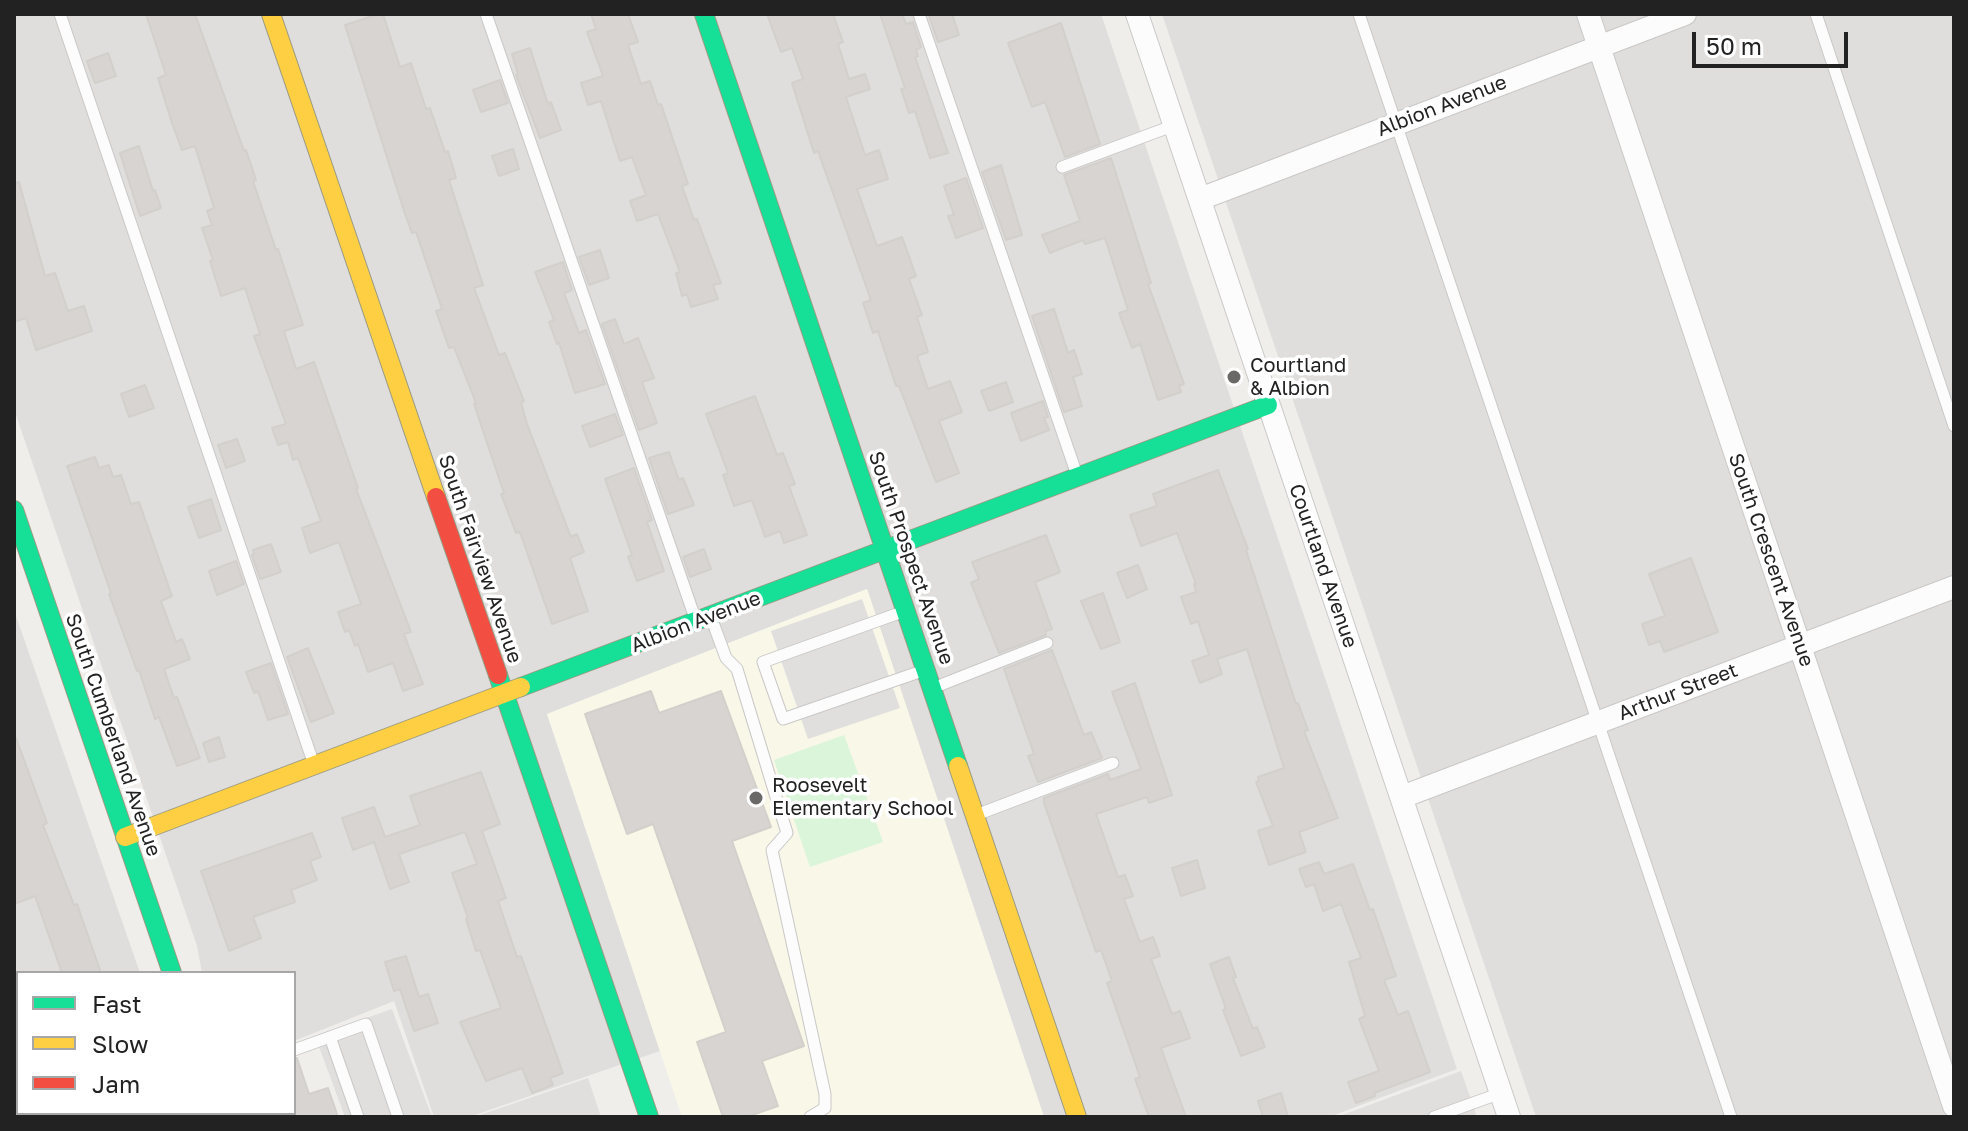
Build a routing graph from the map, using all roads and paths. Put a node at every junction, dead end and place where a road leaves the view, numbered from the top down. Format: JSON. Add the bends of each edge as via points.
{"nodes":[{"id":1,"x":60,"y":14,"type":"edge"},
{"id":2,"x":271,"y":14,"type":"edge"},
{"id":3,"x":486,"y":14,"type":"edge"},
{"id":4,"x":704,"y":14,"type":"edge"},
{"id":5,"x":919,"y":14,"type":"edge"},
{"id":6,"x":1137,"y":14,"type":"edge"},
{"id":7,"x":1359,"y":14,"type":"edge"},
{"id":8,"x":1588,"y":14,"type":"edge"},
{"id":9,"x":1685,"y":14,"type":"edge"},
{"id":10,"x":1816,"y":14,"type":"edge"},
{"id":11,"x":1599,"y":47,"type":"junction"},
{"id":12,"x":1396,"y":124,"type":"junction"},
{"id":13,"x":1175,"y":125,"type":"junction"},
{"id":14,"x":1062,"y":167,"type":"dead end"},
{"id":15,"x":1200,"y":199,"type":"junction"},
{"id":16,"x":1268,"y":405,"type":"junction"},
{"id":17,"x":1954,"y":426,"type":"edge"},
{"id":18,"x":1078,"y":476,"type":"junction"},
{"id":19,"x":14,"y":510,"type":"edge"},
{"id":20,"x":885,"y":549,"type":"junction"},
{"id":21,"x":1954,"y":587,"type":"edge"},
{"id":22,"x":906,"y":611,"type":"junction"},
{"id":23,"x":703,"y":619,"type":"junction"},
{"id":24,"x":1047,"y":643,"type":"dead end"},
{"id":25,"x":1800,"y":646,"type":"junction"},
{"id":26,"x":926,"y":669,"type":"junction"},
{"id":27,"x":932,"y":688,"type":"junction"},
{"id":28,"x":504,"y":696,"type":"junction"},
{"id":29,"x":1598,"y":723,"type":"junction"},
{"id":30,"x":1113,"y":763,"type":"dead end"},
{"id":31,"x":314,"y":766,"type":"junction"},
{"id":32,"x":1402,"y":797,"type":"junction"},
{"id":33,"x":975,"y":815,"type":"junction"},
{"id":34,"x":125,"y":837,"type":"junction"},
{"id":35,"x":171,"y":971,"type":"edge"},
{"id":36,"x":330,"y":1037,"type":"junction"},
{"id":37,"x":296,"y":1049,"type":"edge"},
{"id":38,"x":1501,"y":1093,"type":"junction"},
{"id":39,"x":1954,"y":1106,"type":"edge"},
{"id":40,"x":358,"y":1117,"type":"edge"},
{"id":41,"x":398,"y":1117,"type":"edge"},
{"id":42,"x":649,"y":1117,"type":"edge"},
{"id":43,"x":810,"y":1117,"type":"edge"},
{"id":44,"x":1077,"y":1117,"type":"edge"},
{"id":45,"x":1434,"y":1117,"type":"edge"},
{"id":46,"x":1509,"y":1117,"type":"edge"},
{"id":47,"x":1731,"y":1117,"type":"edge"}],
"edges":[{"from":1,"to":31,"type":"lane"},
{"from":2,"to":28,"type":"street","name":"South Fairview Avenue"},
{"from":3,"to":23,"type":"lane"},
{"from":4,"to":20,"type":"street","name":"South Prospect Avenue"},
{"from":5,"to":18,"type":"lane"},
{"from":6,"to":13,"type":"street","name":"Courtland Avenue"},
{"from":7,"to":12,"type":"lane"},
{"from":8,"to":11,"type":"street","name":"South Crescent Avenue"},
{"from":9,"to":11,"type":"street","name":"Albion Avenue"},
{"from":10,"to":17,"type":"lane"},
{"from":11,"to":12,"type":"street","name":"Albion Avenue"},
{"from":11,"to":25,"type":"street","name":"South Crescent Avenue"},
{"from":12,"to":15,"type":"street","name":"Albion Avenue"},
{"from":12,"to":29,"type":"lane"},
{"from":13,"to":14,"type":"lane"},
{"from":13,"to":15,"type":"street","name":"Courtland Avenue"},
{"from":15,"to":16,"type":"street","name":"Courtland Avenue"},
{"from":16,"to":18,"type":"street","name":"Albion Avenue"},
{"from":16,"to":32,"type":"street","name":"Courtland Avenue"},
{"from":18,"to":20,"type":"street","name":"Albion Avenue"},
{"from":19,"to":34,"type":"street","name":"South Cumberland Avenue"},
{"from":20,"to":22,"type":"street","name":"South Prospect Avenue"},
{"from":20,"to":23,"type":"street","name":"Albion Avenue"},
{"from":21,"to":25,"type":"street","name":"Arthur Street"},
{"from":22,"to":26,"type":"street","name":"South Prospect Avenue"},
{"from":22,"to":26,"type":"lane","via":[[763,662],[783,719]]},
{"from":23,"to":28,"type":"street","name":"Albion Avenue"},
{"from":23,"to":43,"type":"lane","via":[[737,669],[787,833],[772,850],[825,1094],[825,1108]]},
{"from":24,"to":27,"type":"lane"},
{"from":25,"to":29,"type":"street","name":"Arthur Street"},
{"from":25,"to":39,"type":"street","name":"South Crescent Avenue"},
{"from":26,"to":27,"type":"street","name":"South Prospect Avenue"},
{"from":27,"to":33,"type":"street","name":"South Prospect Avenue"},
{"from":28,"to":31,"type":"street","name":"Albion Avenue"},
{"from":28,"to":42,"type":"street","name":"South Fairview Avenue"},
{"from":29,"to":32,"type":"street","name":"Arthur Street"},
{"from":29,"to":47,"type":"lane"},
{"from":30,"to":33,"type":"lane"},
{"from":31,"to":34,"type":"street","name":"Albion Avenue"},
{"from":32,"to":38,"type":"street","name":"Courtland Avenue"},
{"from":33,"to":44,"type":"street","name":"South Prospect Avenue"},
{"from":34,"to":35,"type":"street","name":"South Cumberland Avenue"},
{"from":36,"to":37,"type":"lane"},
{"from":36,"to":40,"type":"lane"},
{"from":36,"to":41,"type":"lane","via":[[366,1024]]},
{"from":38,"to":45,"type":"lane"},
{"from":38,"to":46,"type":"street","name":"Courtland Avenue"}]}
